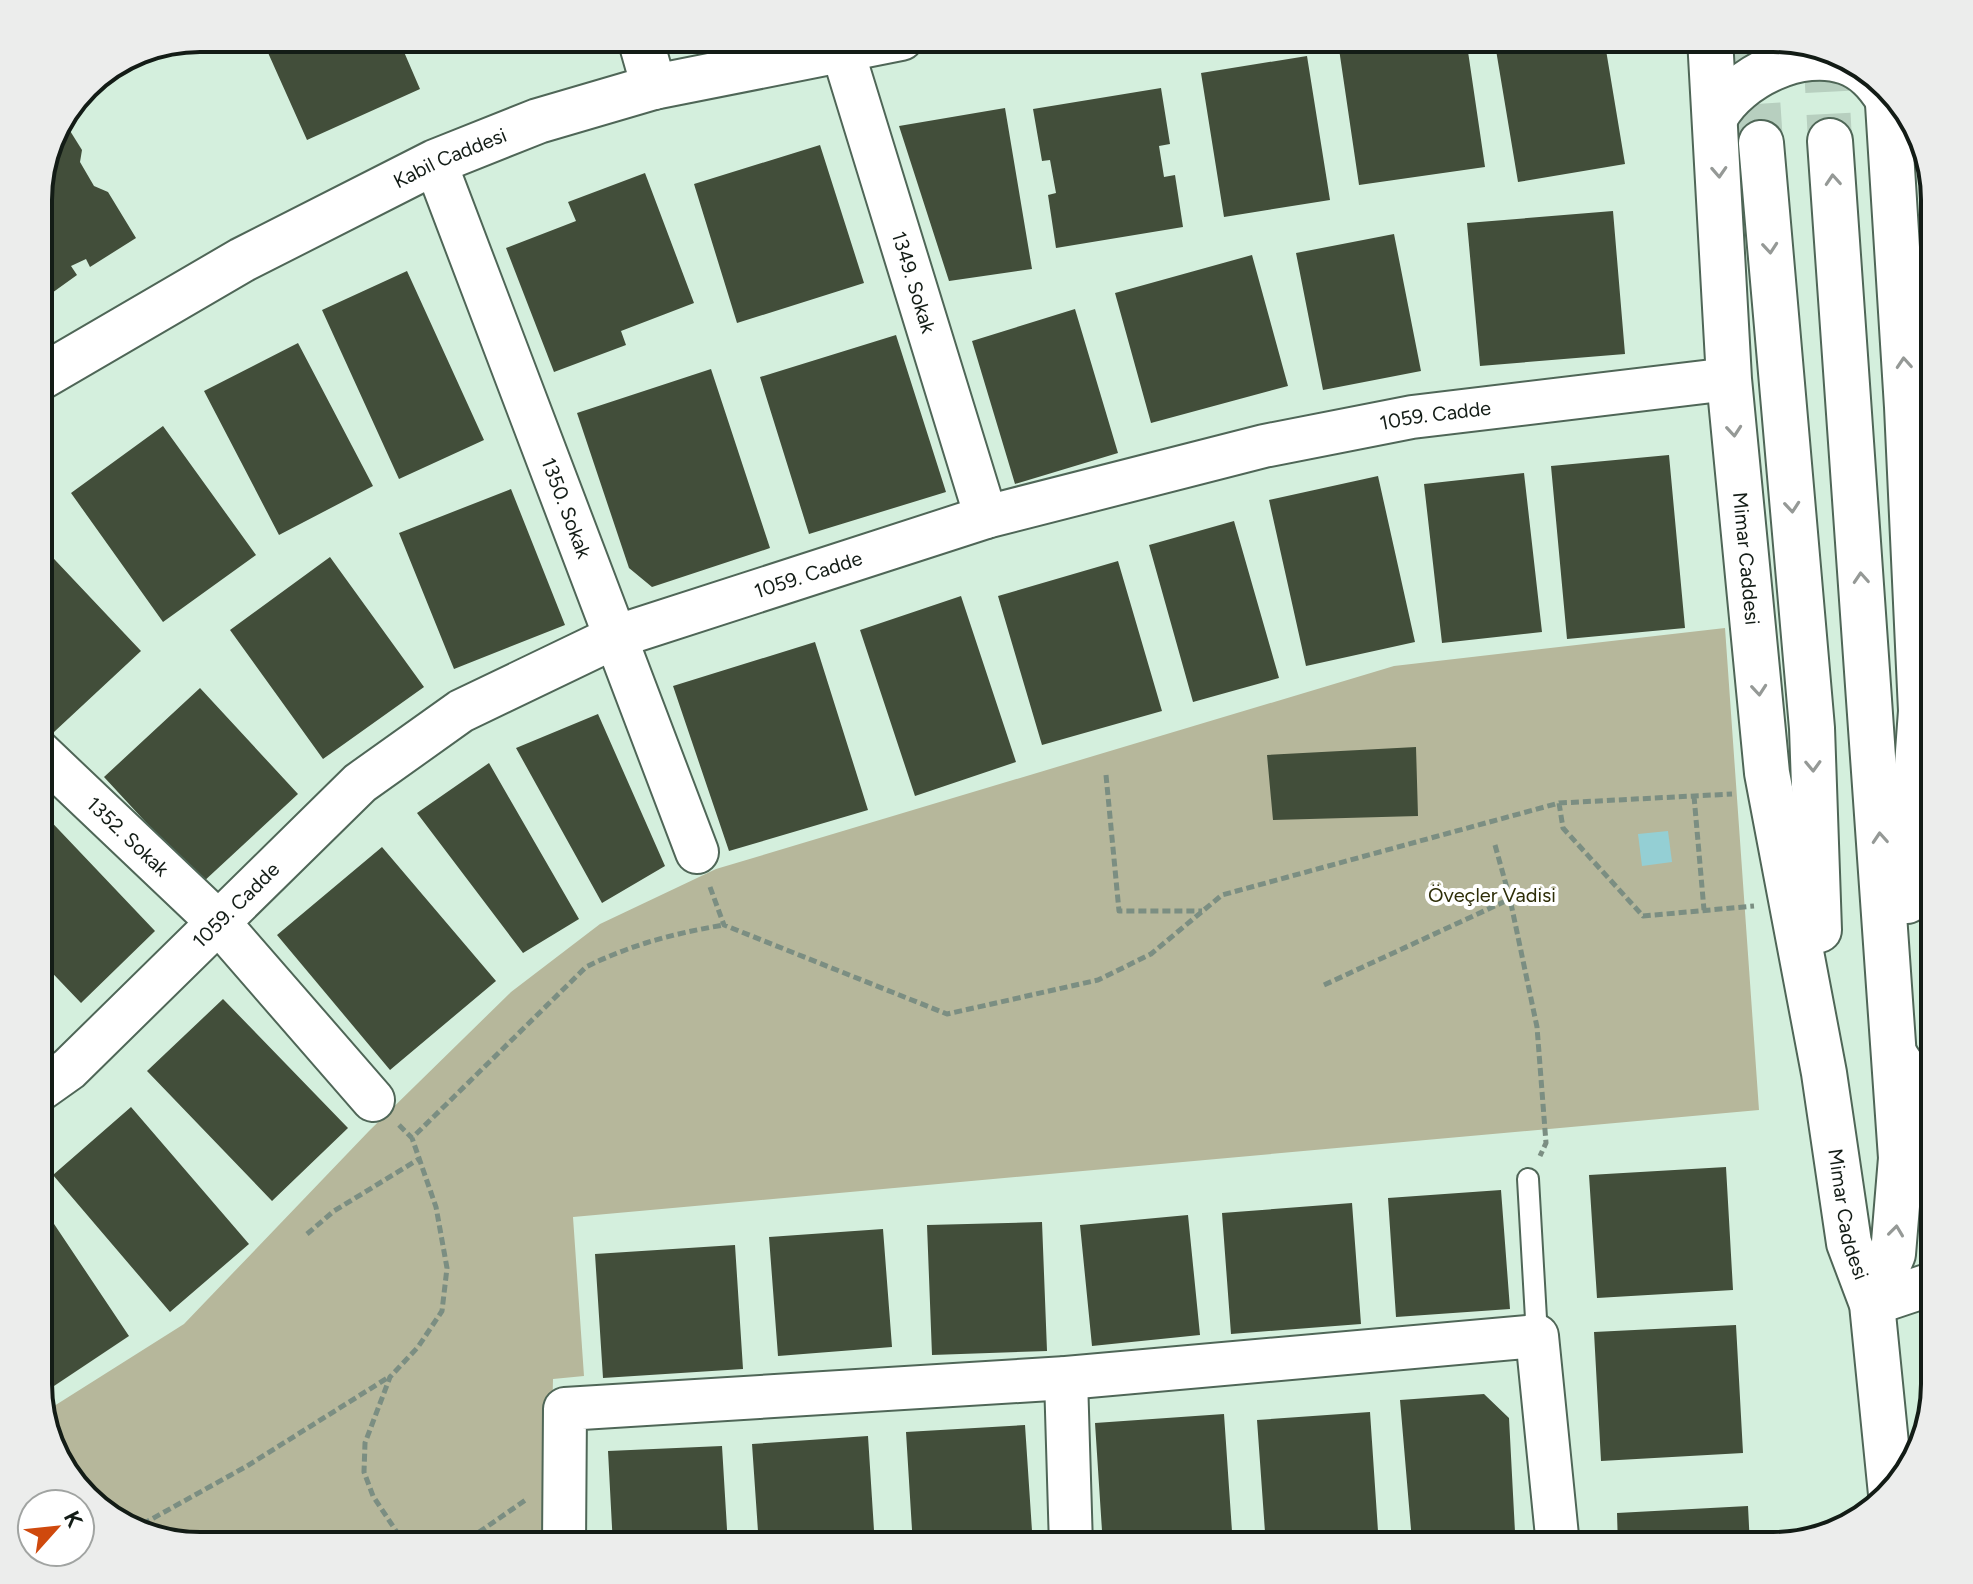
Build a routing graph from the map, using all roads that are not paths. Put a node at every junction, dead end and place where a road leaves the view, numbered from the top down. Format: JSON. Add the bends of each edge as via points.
{"nodes":[{"id":1,"x":644,"y":52,"type":"edge"},
{"id":2,"x":827,"y":52,"type":"edge"},
{"id":3,"x":843,"y":52,"type":"edge"},
{"id":4,"x":1711,"y":52,"type":"edge"},
{"id":5,"x":1817,"y":59,"type":"edge"},
{"id":6,"x":654,"y":87,"type":"junction"},
{"id":7,"x":1888,"y":107,"type":"edge"},
{"id":8,"x":1716,"y":116,"type":"junction"},
{"id":9,"x":1830,"y":141,"type":"tunnel mouth"},
{"id":10,"x":1761,"y":143,"type":"tunnel mouth"},
{"id":11,"x":435,"y":162,"type":"junction"},
{"id":12,"x":52,"y":371,"type":"edge"},
{"id":13,"x":1729,"y":379,"type":"junction"},
{"id":14,"x":986,"y":517,"type":"junction"},
{"id":15,"x":615,"y":637,"type":"junction"},
{"id":16,"x":1921,"y":711,"type":"edge"},
{"id":17,"x":1921,"y":711,"type":"edge"},
{"id":18,"x":52,"y":764,"type":"edge"},
{"id":19,"x":697,"y":852,"type":"road end"},
{"id":20,"x":219,"y":923,"type":"junction"},
{"id":21,"x":1896,"y":1055,"type":"junction"},
{"id":22,"x":1824,"y":1073,"type":"junction"},
{"id":23,"x":52,"y":1081,"type":"edge"},
{"id":24,"x":1921,"y":1093,"type":"edge"},
{"id":25,"x":373,"y":1100,"type":"road end"},
{"id":26,"x":1528,"y":1179,"type":"dead end"},
{"id":27,"x":1921,"y":1288,"type":"edge"},
{"id":28,"x":1872,"y":1304,"type":"junction"},
{"id":29,"x":1537,"y":1336,"type":"junction"},
{"id":30,"x":1066,"y":1378,"type":"junction"},
{"id":31,"x":1889,"y":1475,"type":"edge"},
{"id":32,"x":564,"y":1532,"type":"edge"},
{"id":33,"x":1071,"y":1532,"type":"edge"},
{"id":34,"x":1557,"y":1532,"type":"edge"}],
"edges":[{"from":1,"to":6,"type":"main road"},
{"from":2,"to":6,"type":"main road","name":"Kabil Caddesi"},
{"from":3,"to":14,"type":"street","name":"1349. Sokak"},
{"from":4,"to":8,"type":"main road","name":"Mimar Caddesi"},
{"from":5,"to":8,"type":"main road","via":[[1781,66],[1753,79],[1731,95]]},
{"from":6,"to":11,"type":"main road","name":"Kabil Caddesi","via":[[538,121]]},
{"from":17,"to":7,"type":"main road","name":"Mimar Caddesi","one_way":true},
{"from":8,"to":13,"type":"main road","name":"Mimar Caddesi","one_way":true},
{"from":21,"to":9,"type":"main road","name":"Mimar Caddesi","one_way":true},
{"from":10,"to":22,"type":"main road","name":"Mimar Caddesi","one_way":true,"via":[[1812,728]]},
{"from":11,"to":12,"type":"main road","name":"Kabil Caddesi","via":[[242,260]]},
{"from":11,"to":15,"type":"street","name":"1350. Sokak"},
{"from":13,"to":14,"type":"street","name":"1059. Cadde","via":[[1412,417],[1264,446]]},
{"from":13,"to":22,"type":"main road","name":"Mimar Caddesi","one_way":true,"via":[[1770,792]]},
{"from":14,"to":15,"type":"street","name":"1059. Cadde"},
{"from":15,"to":19,"type":"street","name":"1350. Sokak"},
{"from":15,"to":20,"type":"street","name":"1059. Cadde","via":[[461,711],[360,783]]},
{"from":21,"to":16,"type":"main road","name":"Mimar Caddesi","one_way":true},
{"from":18,"to":20,"type":"street","name":"1352. Sokak"},
{"from":20,"to":23,"type":"street","name":"1059. Cadde"},
{"from":20,"to":25,"type":"street","name":"1352. Sokak"},
{"from":21,"to":24,"type":"street"},
{"from":28,"to":21,"type":"main road","name":"Mimar Caddesi","one_way":true,"via":[[1893,1254],[1899,1213]]},
{"from":22,"to":28,"type":"main road","name":"Mimar Caddesi","via":[[1849,1243]]},
{"from":26,"to":29,"type":"lane"},
{"from":27,"to":28,"type":"street"},
{"from":28,"to":31,"type":"main road","name":"Mimar Caddesi"},
{"from":29,"to":30,"type":"street"},
{"from":29,"to":34,"type":"street"},
{"from":30,"to":32,"type":"street","via":[[565,1409]]},
{"from":30,"to":33,"type":"street"}]}
